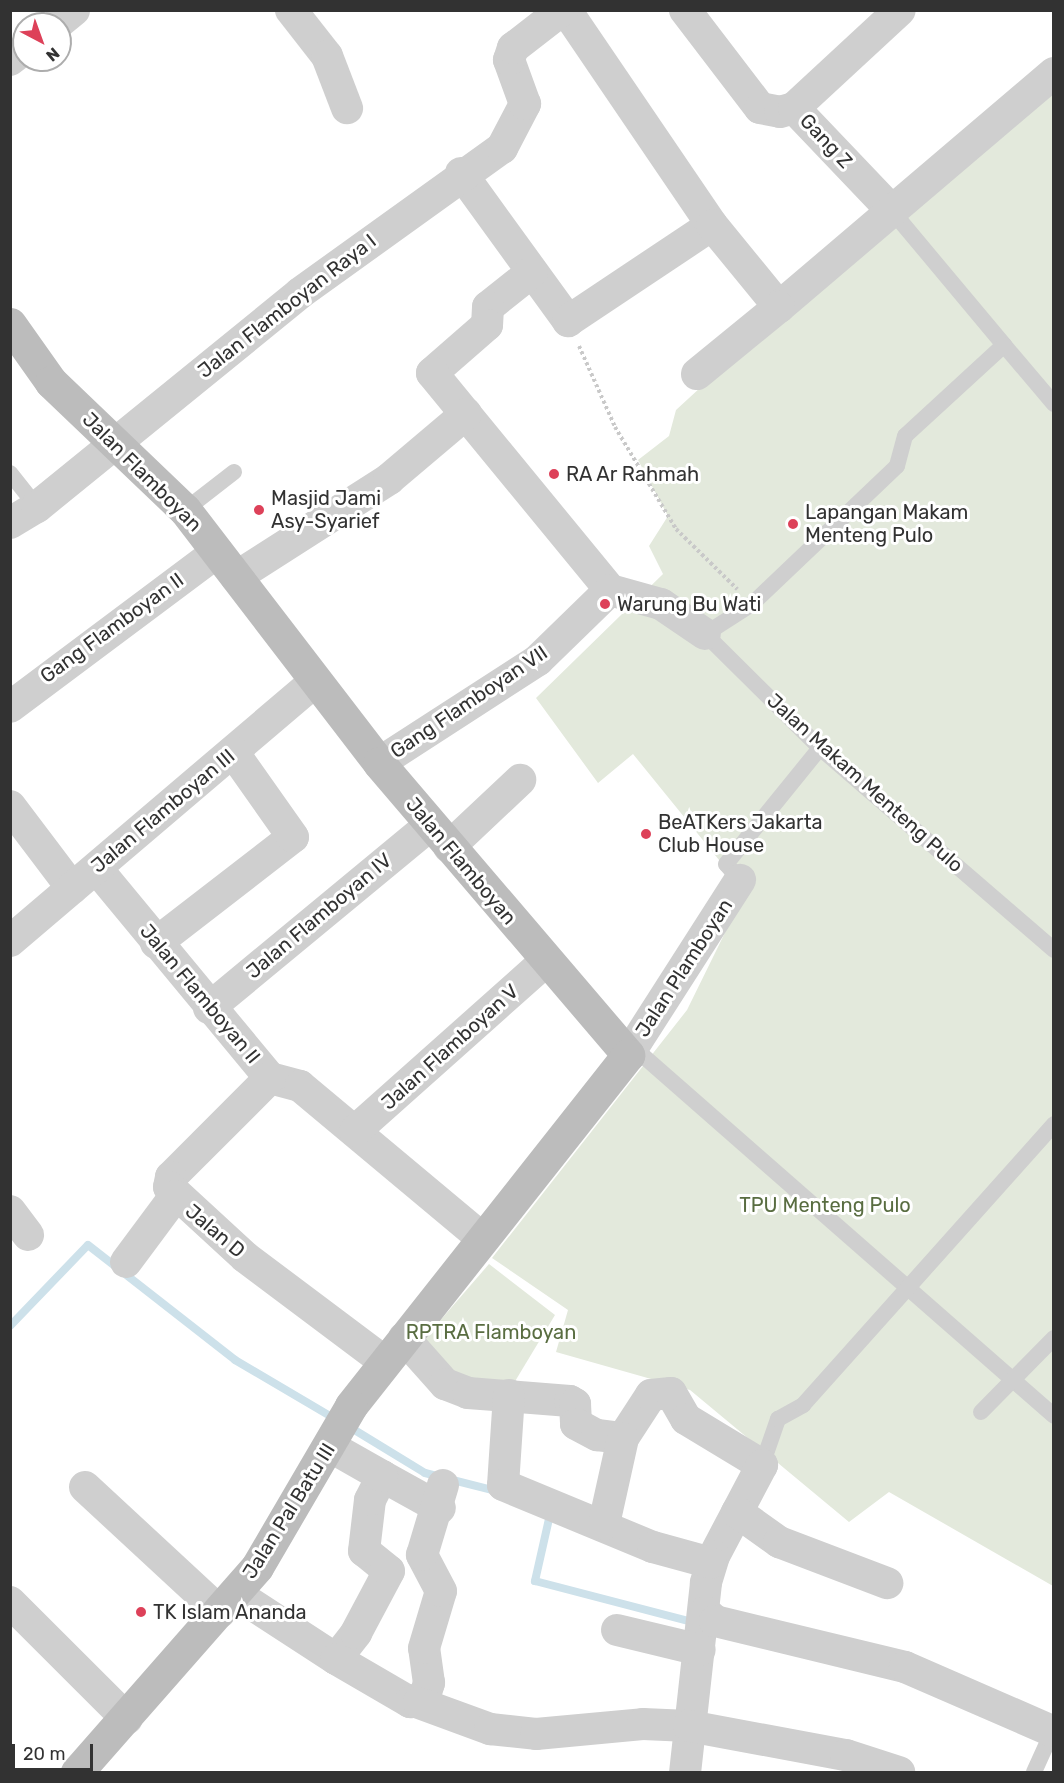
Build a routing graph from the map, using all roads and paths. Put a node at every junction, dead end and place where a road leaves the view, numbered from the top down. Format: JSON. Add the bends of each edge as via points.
{"nodes":[{"id":1,"x":291,"y":10,"type":"edge"},
{"id":2,"x":561,"y":10,"type":"edge"},
{"id":3,"x":566,"y":10,"type":"edge"},
{"id":4,"x":900,"y":10,"type":"edge"},
{"id":5,"x":692,"y":13,"type":"edge"},
{"id":6,"x":1053,"y":73,"type":"edge"},
{"id":7,"x":347,"y":108,"type":"dead end"},
{"id":8,"x":794,"y":108,"type":"junction"},
{"id":9,"x":461,"y":173,"type":"junction"},
{"id":10,"x":892,"y":211,"type":"junction"},
{"id":11,"x":712,"y":225,"type":"junction"},
{"id":12,"x":532,"y":272,"type":"junction"},
{"id":13,"x":779,"y":307,"type":"junction"},
{"id":14,"x":568,"y":321,"type":"junction"},
{"id":15,"x":10,"y":324,"type":"edge"},
{"id":16,"x":1004,"y":345,"type":"junction"},
{"id":17,"x":697,"y":374,"type":"dead end"},
{"id":18,"x":1053,"y":404,"type":"edge"},
{"id":19,"x":466,"y":414,"type":"junction"},
{"id":20,"x":115,"y":442,"type":"junction"},
{"id":21,"x":234,"y":472,"type":"dead end"},
{"id":22,"x":10,"y":473,"type":"edge"},
{"id":23,"x":37,"y":507,"type":"junction"},
{"id":24,"x":185,"y":510,"type":"junction"},
{"id":25,"x":10,"y":523,"type":"edge"},
{"id":26,"x":217,"y":552,"type":"junction"},
{"id":27,"x":236,"y":577,"type":"junction"},
{"id":28,"x":610,"y":590,"type":"junction"},
{"id":29,"x":752,"y":604,"type":"junction"},
{"id":30,"x":705,"y":634,"type":"junction"},
{"id":31,"x":315,"y":681,"type":"junction"},
{"id":32,"x":10,"y":707,"type":"edge"},
{"id":33,"x":820,"y":748,"type":"junction"},
{"id":34,"x":233,"y":752,"type":"junction"},
{"id":35,"x":379,"y":763,"type":"junction"},
{"id":36,"x":520,"y":780,"type":"dead end"},
{"id":37,"x":10,"y":806,"type":"edge"},
{"id":38,"x":439,"y":836,"type":"junction"},
{"id":39,"x":97,"y":869,"type":"junction"},
{"id":40,"x":740,"y":880,"type":"joint"},
{"id":41,"x":72,"y":888,"type":"junction"},
{"id":42,"x":10,"y":941,"type":"edge"},
{"id":43,"x":156,"y":943,"type":"junction"},
{"id":44,"x":1053,"y":950,"type":"edge"},
{"id":45,"x":545,"y":962,"type":"junction"},
{"id":46,"x":208,"y":1008,"type":"junction"},
{"id":47,"x":628,"y":1055,"type":"junction"},
{"id":48,"x":270,"y":1078,"type":"junction"},
{"id":49,"x":1053,"y":1124,"type":"edge"},
{"id":50,"x":355,"y":1131,"type":"junction"},
{"id":51,"x":176,"y":1196,"type":"junction"},
{"id":52,"x":483,"y":1239,"type":"junction"},
{"id":53,"x":126,"y":1262,"type":"dead end"},
{"id":54,"x":908,"y":1288,"type":"junction"},
{"id":55,"x":1053,"y":1338,"type":"edge"},
{"id":56,"x":395,"y":1350,"type":"junction"},
{"id":57,"x":1014,"y":1382,"type":"junction"},
{"id":58,"x":509,"y":1395,"type":"junction"},
{"id":59,"x":981,"y":1412,"type":"dead end"},
{"id":60,"x":1053,"y":1416,"type":"edge"},
{"id":61,"x":340,"y":1428,"type":"junction"},
{"id":62,"x":623,"y":1438,"type":"junction"},
{"id":63,"x":762,"y":1465,"type":"junction"},
{"id":64,"x":382,"y":1476,"type":"junction"},
{"id":65,"x":85,"y":1487,"type":"dead end"},
{"id":66,"x":737,"y":1512,"type":"junction"},
{"id":67,"x":604,"y":1524,"type":"junction"},
{"id":68,"x":711,"y":1563,"type":"junction"},
{"id":69,"x":887,"y":1584,"type":"dead end"},
{"id":70,"x":228,"y":1603,"type":"junction"},
{"id":71,"x":12,"y":1605,"type":"edge"},
{"id":72,"x":702,"y":1628,"type":"junction"},
{"id":73,"x":617,"y":1630,"type":"dead end"},
{"id":74,"x":336,"y":1659,"type":"junction"},
{"id":75,"x":419,"y":1703,"type":"junction"},
{"id":76,"x":127,"y":1719,"type":"junction"},
{"id":77,"x":689,"y":1726,"type":"junction"},
{"id":78,"x":1050,"y":1736,"type":"edge"},
{"id":79,"x":77,"y":1773,"type":"edge"},
{"id":80,"x":686,"y":1773,"type":"edge"},
{"id":81,"x":899,"y":1773,"type":"edge"},
{"id":82,"x":1034,"y":1773,"type":"edge"}],
"edges":[{"from":1,"to":7,"type":"street","via":[[327,56]]},
{"from":2,"to":9,"type":"street","name":"Jalan Flamboyan Raya I","via":[[513,48],[509,60],[525,104],[513,135]]},
{"from":3,"to":11,"type":"street"},
{"from":4,"to":8,"type":"street"},
{"from":5,"to":8,"type":"street","name":"Gang Z","via":[[760,108],[780,112]]},
{"from":6,"to":10,"type":"street"},
{"from":8,"to":10,"type":"street","name":"Gang Z"},
{"from":9,"to":12,"type":"street"},
{"from":9,"to":20,"type":"street","name":"Jalan Flamboyan Raya I"},
{"from":10,"to":13,"type":"street"},
{"from":10,"to":16,"type":"lane"},
{"from":11,"to":13,"type":"street"},
{"from":11,"to":14,"type":"street"},
{"from":12,"to":14,"type":"street"},
{"from":12,"to":19,"type":"street","via":[[488,307],[487,325],[432,373]]},
{"from":13,"to":17,"type":"street"},
{"from":14,"to":29,"type":"path","via":[[615,427],[675,529]]},
{"from":15,"to":20,"type":"street","name":"Jalan Flamboyan","via":[[45,375]]},
{"from":16,"to":18,"type":"lane"},
{"from":16,"to":29,"type":"lane","via":[[905,436],[897,466]]},
{"from":19,"to":27,"type":"street","via":[[389,479]]},
{"from":19,"to":28,"type":"street"},
{"from":20,"to":23,"type":"street","name":"Jalan Flamboyan Raya I"},
{"from":20,"to":24,"type":"street","name":"Jalan Flamboyan"},
{"from":21,"to":24,"type":"lane"},
{"from":22,"to":23,"type":"lane"},
{"from":23,"to":25,"type":"street","name":"Jalan Flamboyan Raya I"},
{"from":24,"to":26,"type":"street","name":"Jalan Flamboyan"},
{"from":26,"to":27,"type":"street","name":"Jalan Flamboyan"},
{"from":26,"to":32,"type":"street","name":"Gang Flamboyan II"},
{"from":27,"to":31,"type":"street","name":"Jalan Flamboyan"},
{"from":28,"to":30,"type":"street","name":"Jalan Makam Menteng Pulo","via":[[661,604]]},
{"from":28,"to":35,"type":"street","name":"Gang Flamboyan VII","via":[[538,660]]},
{"from":29,"to":30,"type":"lane"},
{"from":30,"to":33,"type":"lane","name":"Jalan Makam Menteng Pulo"},
{"from":31,"to":34,"type":"street","name":"Jalan Flamboyan III"},
{"from":31,"to":35,"type":"street","name":"Jalan Flamboyan"},
{"from":33,"to":40,"type":"lane","via":[[726,864]]},
{"from":33,"to":44,"type":"lane","name":"Jalan Makam Menteng Pulo"},
{"from":34,"to":39,"type":"street","name":"Jalan Flamboyan III"},
{"from":34,"to":43,"type":"street","via":[[293,837]]},
{"from":35,"to":38,"type":"street","name":"Jalan Flamboyan"},
{"from":36,"to":38,"type":"street","name":"Jalan Flamboyan IV"},
{"from":37,"to":41,"type":"street"},
{"from":38,"to":45,"type":"street","name":"Jalan Flamboyan"},
{"from":38,"to":46,"type":"street","name":"Jalan Flamboyan IV"},
{"from":39,"to":41,"type":"street","name":"Jalan Flamboyan III"},
{"from":39,"to":43,"type":"street","name":"Jalan Flamboyan II"},
{"from":40,"to":47,"type":"street","name":"Jalan Plamboyan"},
{"from":41,"to":42,"type":"street","name":"Jalan Flamboyan III"},
{"from":43,"to":46,"type":"street","name":"Jalan Flamboyan II"},
{"from":45,"to":47,"type":"street","name":"Jalan Flamboyan"},
{"from":45,"to":50,"type":"street","name":"Jalan Flamboyan V"},
{"from":46,"to":48,"type":"street","name":"Jalan Flamboyan II"},
{"from":47,"to":52,"type":"street"},
{"from":47,"to":54,"type":"lane","via":[[641,1054]]},
{"from":48,"to":50,"type":"street","name":"Jalan Flamboyan II","via":[[300,1086]]},
{"from":48,"to":51,"type":"street","name":"Jalan D","via":[[171,1176],[169,1187]]},
{"from":49,"to":54,"type":"lane"},
{"from":50,"to":52,"type":"street","name":"Jalan Flamboyan II"},
{"from":51,"to":53,"type":"street"},
{"from":51,"to":56,"type":"street","name":"Jalan D","via":[[245,1257]]},
{"from":52,"to":56,"type":"street"},
{"from":54,"to":57,"type":"lane"},
{"from":54,"to":63,"type":"lane","via":[[803,1405],[778,1419]]},
{"from":55,"to":57,"type":"lane"},
{"from":56,"to":58,"type":"street","name":"Jalan D","via":[[445,1384],[468,1393]]},
{"from":56,"to":61,"type":"street"},
{"from":57,"to":59,"type":"lane"},
{"from":57,"to":60,"type":"lane"},
{"from":58,"to":62,"type":"street","name":"Jalan D","via":[[570,1401],[576,1424],[597,1435]]},
{"from":58,"to":67,"type":"street","via":[[503,1485]]},
{"from":61,"to":64,"type":"street"},
{"from":61,"to":70,"type":"street","name":"Jalan Pal Batu III"},
{"from":62,"to":63,"type":"street","via":[[651,1395],[671,1394],[686,1419]]},
{"from":62,"to":67,"type":"street"},
{"from":63,"to":66,"type":"street"},
{"from":64,"to":74,"type":"street","via":[[370,1500],[364,1551],[389,1570]]},
{"from":64,"to":75,"type":"street","via":[[442,1496],[422,1555],[441,1591],[424,1648],[429,1683]]},
{"from":65,"to":70,"type":"street"},
{"from":66,"to":68,"type":"street"},
{"from":66,"to":69,"type":"street","via":[[779,1542]]},
{"from":67,"to":68,"type":"street","via":[[653,1547]]},
{"from":68,"to":72,"type":"street"},
{"from":70,"to":74,"type":"street"},
{"from":70,"to":76,"type":"street","name":"Jalan Pal Batu III"},
{"from":71,"to":76,"type":"street"},
{"from":72,"to":73,"type":"street"},
{"from":72,"to":77,"type":"street"},
{"from":72,"to":78,"type":"street","via":[[715,1621],[904,1667]]},
{"from":74,"to":75,"type":"street","via":[[365,1679]]},
{"from":75,"to":77,"type":"street","via":[[490,1729],[536,1734],[643,1724]]},
{"from":76,"to":79,"type":"street","name":"Jalan Pal Batu III"},
{"from":77,"to":80,"type":"street"},
{"from":77,"to":81,"type":"street","via":[[846,1755]]},
{"from":78,"to":82,"type":"lane"}]}
